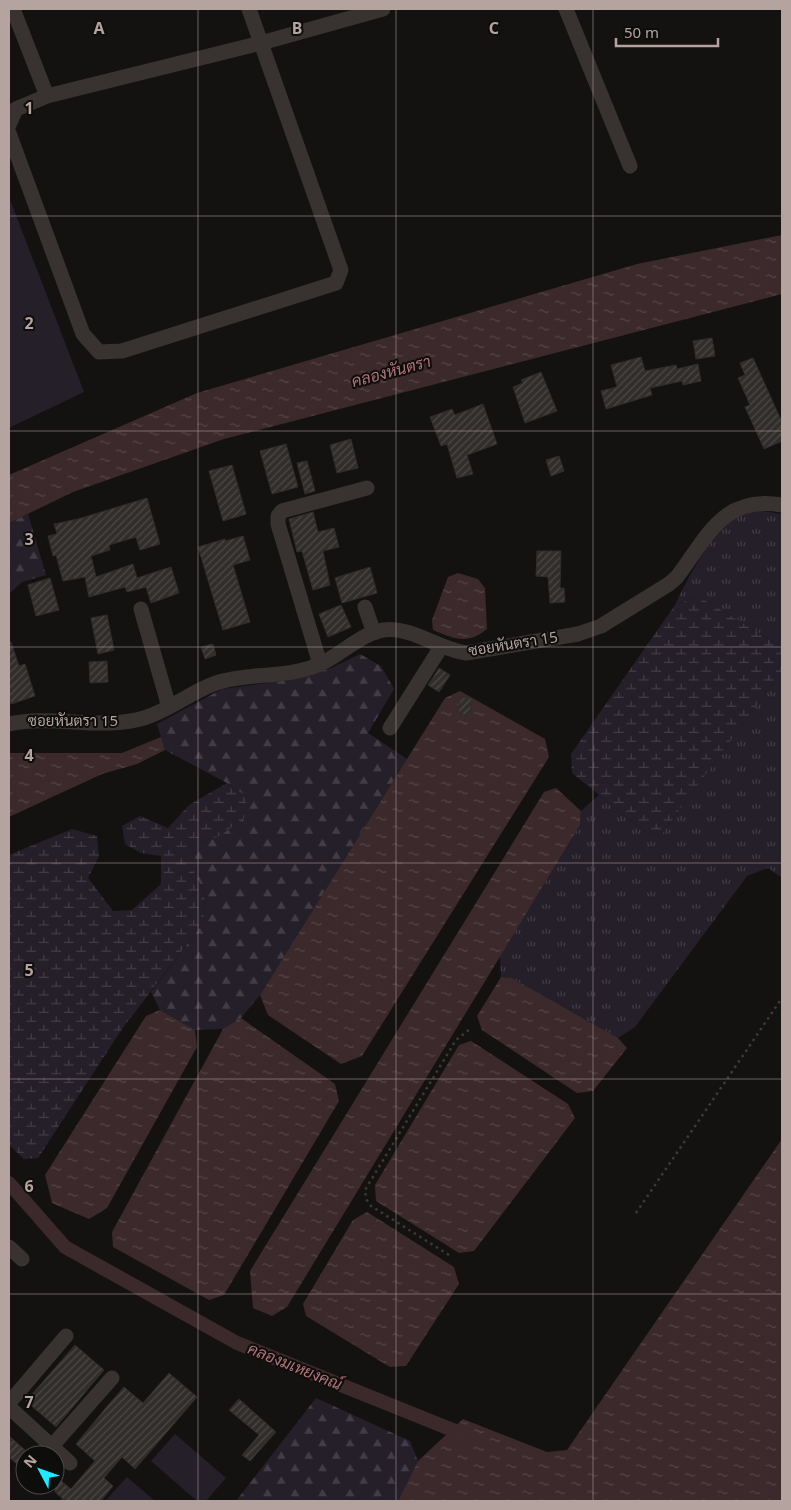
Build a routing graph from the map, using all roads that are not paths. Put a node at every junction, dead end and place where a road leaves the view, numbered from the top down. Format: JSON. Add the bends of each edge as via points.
{"nodes":[{"id":1,"x":13,"y":9,"type":"edge"},
{"id":2,"x":249,"y":9,"type":"edge"},
{"id":3,"x":383,"y":9,"type":"edge"},
{"id":4,"x":566,"y":9,"type":"edge"},
{"id":5,"x":261,"y":43,"type":"junction"},
{"id":6,"x":47,"y":96,"type":"junction"},
{"id":7,"x":9,"y":125,"type":"edge"},
{"id":8,"x":9,"y":133,"type":"edge"},
{"id":9,"x":630,"y":166,"type":"dead end"},
{"id":10,"x":367,"y":488,"type":"dead end"},
{"id":11,"x":782,"y":505,"type":"edge"},
{"id":12,"x":365,"y":607,"type":"dead end"},
{"id":13,"x":141,"y":610,"type":"dead end"},
{"id":14,"x":374,"y":633,"type":"junction"},
{"id":15,"x":441,"y":647,"type":"junction"},
{"id":16,"x":320,"y":664,"type":"junction"},
{"id":17,"x":169,"y":707,"type":"junction"},
{"id":18,"x":9,"y":724,"type":"edge"},
{"id":19,"x":390,"y":728,"type":"dead end"},
{"id":20,"x":9,"y":1247,"type":"edge"},
{"id":21,"x":22,"y":1259,"type":"dead end"},
{"id":22,"x":66,"y":1336,"type":"dead end"},
{"id":23,"x":112,"y":1378,"type":"dead end"},
{"id":24,"x":9,"y":1404,"type":"edge"},
{"id":25,"x":9,"y":1408,"type":"edge"},
{"id":26,"x":51,"y":1445,"type":"edge"},
{"id":27,"x":53,"y":1445,"type":"edge"},
{"id":28,"x":65,"y":1458,"type":"edge"},
{"id":29,"x":70,"y":1463,"type":"dead end"}],
"edges":[{"from":1,"to":6,"type":"street"},
{"from":2,"to":5,"type":"street"},
{"from":3,"to":5,"type":"street"},
{"from":4,"to":9,"type":"street"},
{"from":5,"to":6,"type":"street"},
{"from":5,"to":8,"type":"street","via":[[341,270],[336,284],[122,351],[99,352],[83,334]]},
{"from":6,"to":7,"type":"street","via":[[16,109]]},
{"from":10,"to":16,"type":"street","via":[[282,511],[278,516]]},
{"from":11,"to":15,"type":"street","name":"ซอยหันตรา 15","via":[[741,506],[726,515],[678,577],[601,626],[578,634],[466,652]]},
{"from":12,"to":14,"type":"street"},
{"from":13,"to":17,"type":"street"},
{"from":14,"to":15,"type":"street","name":"ซอยหันตรา 15","via":[[384,630],[405,632]]},
{"from":14,"to":16,"type":"street","name":"ซอยหันตรา 15"},
{"from":15,"to":19,"type":"street"},
{"from":16,"to":17,"type":"street","name":"ซอยหันตรา 15","via":[[300,672],[221,681]]},
{"from":17,"to":18,"type":"street","name":"ซอยหันตรา 15","via":[[145,718],[116,724],[47,719]]},
{"from":20,"to":21,"type":"street"},
{"from":22,"to":24,"type":"street"},
{"from":23,"to":27,"type":"street"},
{"from":25,"to":26,"type":"street"},
{"from":28,"to":29,"type":"street"}]}
